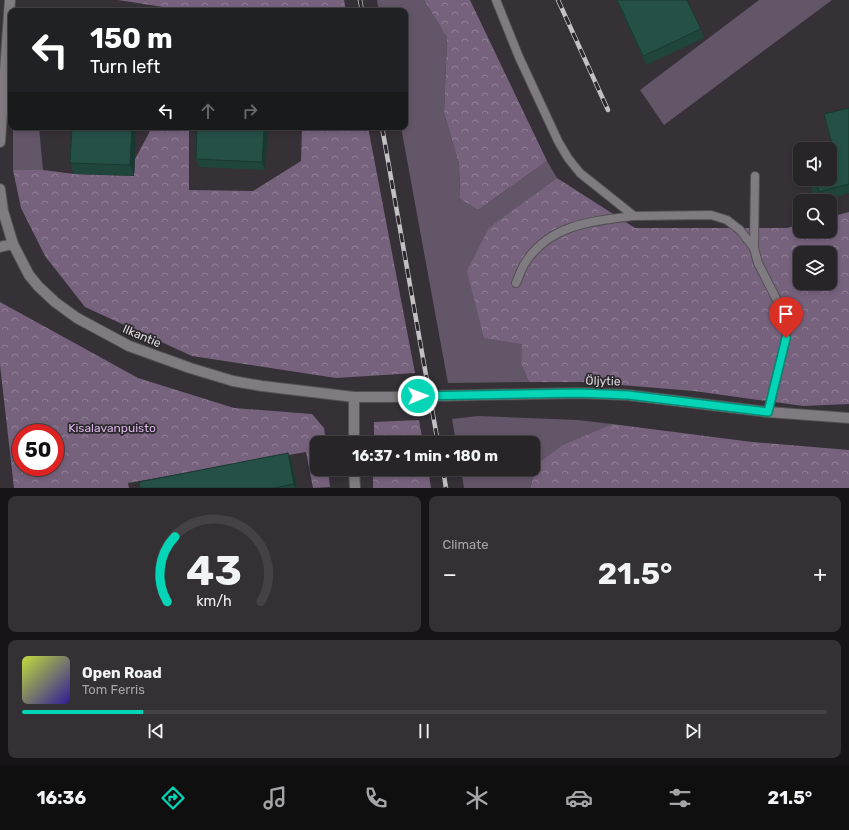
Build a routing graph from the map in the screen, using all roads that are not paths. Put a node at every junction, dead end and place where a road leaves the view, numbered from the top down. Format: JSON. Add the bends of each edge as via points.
{"nodes":[{"id":1,"x":496,"y":0,"type":"edge"},
{"id":2,"x":8,"y":28,"type":"edge"},
{"id":3,"x":0,"y":142,"type":"edge"},
{"id":4,"x":755,"y":176,"type":"dead end"},
{"id":5,"x":0,"y":189,"type":"edge"},
{"id":6,"x":634,"y":216,"type":"junction"},
{"id":7,"x":13,"y":244,"type":"junction"},
{"id":8,"x":0,"y":247,"type":"edge"},
{"id":9,"x":754,"y":248,"type":"junction"},
{"id":10,"x":516,"y":283,"type":"dead end"},
{"id":11,"x":354,"y":397,"type":"junction"},
{"id":12,"x":768,"y":412,"type":"junction"},
{"id":13,"x":849,"y":418,"type":"edge"},
{"id":14,"x":354,"y":436,"type":"edge"},
{"id":15,"x":354,"y":476,"type":"edge"},
{"id":16,"x":354,"y":488,"type":"edge"}],
"edges":[{"from":1,"to":6,"type":"lane","via":[[519,57],[568,158],[580,173]]},
{"from":2,"to":3,"type":"main road"},
{"from":4,"to":9,"type":"lane"},
{"from":5,"to":7,"type":"main road","name":"Ilkantie","via":[[3,211]]},
{"from":6,"to":9,"type":"lane","via":[[711,215],[726,220],[740,230]]},
{"from":6,"to":10,"type":"lane","via":[[593,221],[552,236],[536,249]]},
{"from":7,"to":8,"type":"main road"},
{"from":7,"to":11,"type":"main road","name":"Ilkantie","via":[[28,275],[55,302],[77,318],[129,346],[233,381]]},
{"from":9,"to":12,"type":"lane","via":[[758,263],[787,325]]},
{"from":11,"to":12,"type":"main road","name":"Öljytie","bridge":true,"via":[[579,393],[628,395]]},
{"from":11,"to":14,"type":"main road"},
{"from":12,"to":13,"type":"main road","name":"Öljytie"},
{"from":15,"to":16,"type":"main road"}]}
